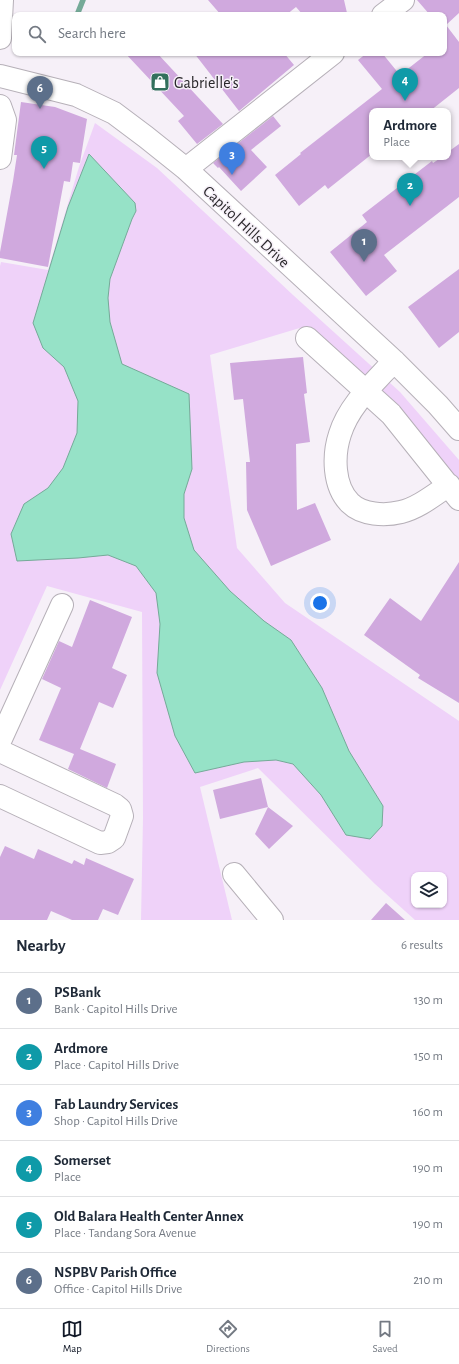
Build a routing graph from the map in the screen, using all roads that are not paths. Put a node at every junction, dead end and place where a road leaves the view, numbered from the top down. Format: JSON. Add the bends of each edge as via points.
{"nodes":[{"id":1,"x":2,"y":0,"type":"edge"},
{"id":2,"x":403,"y":0,"type":"edge"},
{"id":3,"x":387,"y":12,"type":"edge"},
{"id":4,"x":0,"y":38,"type":"edge"},
{"id":5,"x":329,"y":56,"type":"edge"},
{"id":6,"x":0,"y":76,"type":"edge"},
{"id":7,"x":0,"y":106,"type":"edge"},
{"id":8,"x":0,"y":158,"type":"edge"},
{"id":9,"x":186,"y":169,"type":"junction"},
{"id":10,"x":307,"y":338,"type":"dead end"},
{"id":11,"x":394,"y":361,"type":"junction"},
{"id":12,"x":366,"y":391,"type":"junction"},
{"id":13,"x":459,"y":429,"type":"edge"},
{"id":14,"x":454,"y":492,"type":"edge"},
{"id":15,"x":62,"y":605,"type":"dead end"},
{"id":16,"x":0,"y":741,"type":"edge"},
{"id":17,"x":0,"y":751,"type":"edge"},
{"id":18,"x":0,"y":796,"type":"edge"},
{"id":19,"x":234,"y":874,"type":"dead end"},
{"id":20,"x":272,"y":920,"type":"edge"}],
"edges":[{"from":1,"to":4,"type":"street"},
{"from":2,"to":3,"type":"street"},
{"from":5,"to":9,"type":"street"},
{"from":6,"to":9,"type":"street","name":"Capitol Hills Drive","via":[[76,95],[114,113]]},
{"from":7,"to":8,"type":"street","via":[[5,120]]},
{"from":9,"to":11,"type":"street","name":"Capitol Hills Drive"},
{"from":10,"to":12,"type":"street"},
{"from":11,"to":12,"type":"street"},
{"from":11,"to":13,"type":"street","name":"Capitol Hills Drive"},
{"from":12,"to":14,"type":"street","via":[[391,414]]},
{"from":12,"to":14,"type":"street","via":[[351,411],[340,433],[336,454],[336,472],[340,489],[349,502],[372,513],[387,514],[402,512]]},
{"from":15,"to":16,"type":"street"},
{"from":17,"to":18,"type":"street","via":[[115,804],[122,816],[114,838],[100,843]]},
{"from":19,"to":20,"type":"street"}]}
